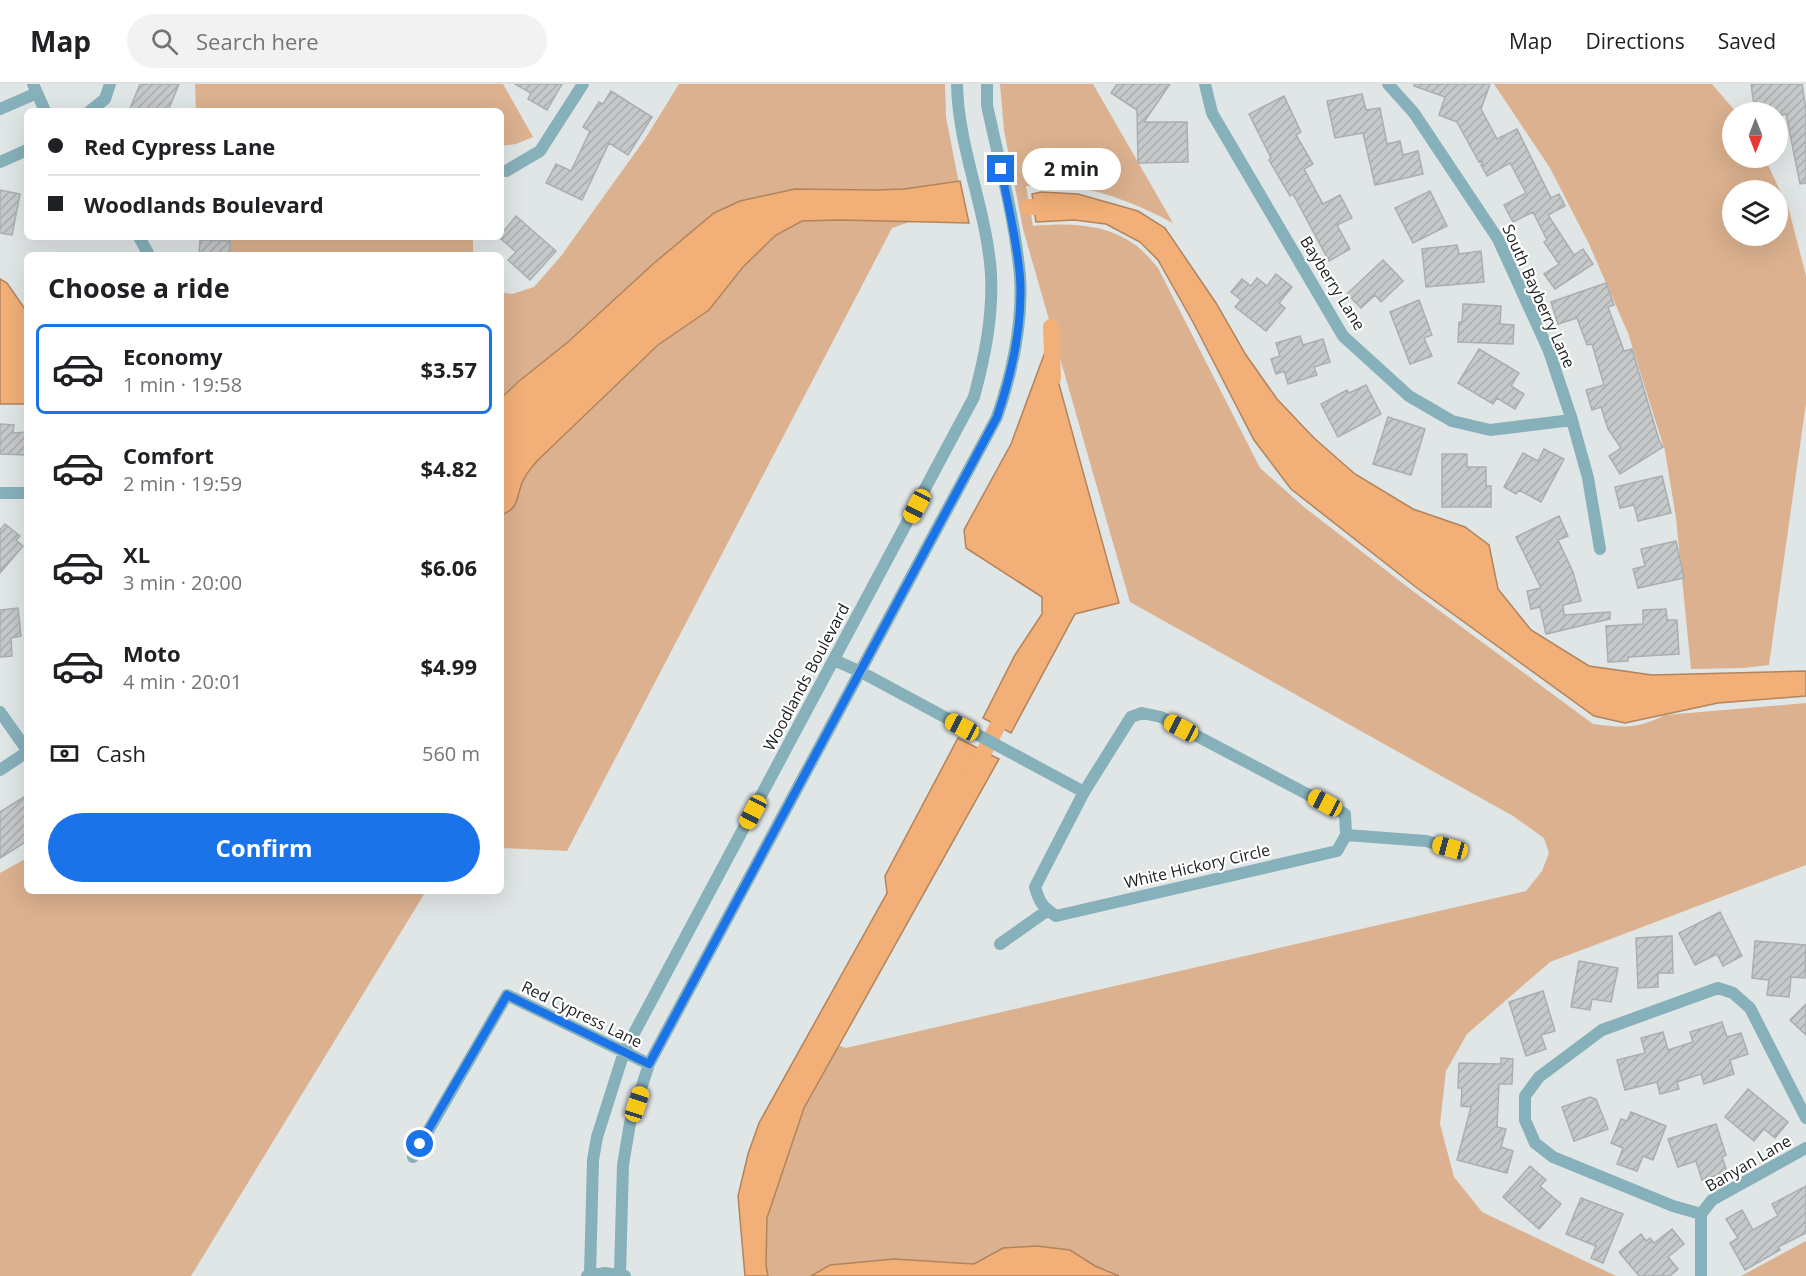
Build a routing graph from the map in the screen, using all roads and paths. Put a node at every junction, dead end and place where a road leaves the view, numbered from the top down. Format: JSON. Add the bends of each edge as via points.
{"nodes":[{"id":1,"x":110,"y":84,"type":"edge"},
{"id":2,"x":583,"y":84,"type":"edge"},
{"id":3,"x":957,"y":84,"type":"edge"},
{"id":4,"x":987,"y":84,"type":"edge"},
{"id":5,"x":1205,"y":84,"type":"edge"},
{"id":6,"x":1388,"y":84,"type":"edge"},
{"id":7,"x":35,"y":88,"type":"edge"},
{"id":8,"x":44,"y":108,"type":"edge"},
{"id":9,"x":94,"y":108,"type":"edge"},
{"id":10,"x":0,"y":109,"type":"edge"},
{"id":11,"x":24,"y":151,"type":"edge"},
{"id":12,"x":0,"y":162,"type":"edge"},
{"id":13,"x":506,"y":171,"type":"dead end"},
{"id":14,"x":1572,"y":420,"type":"junction"},
{"id":15,"x":0,"y":493,"type":"edge"},
{"id":16,"x":24,"y":493,"type":"edge"},
{"id":17,"x":1600,"y":549,"type":"dead end"},
{"id":18,"x":834,"y":660,"type":"junction"},
{"id":19,"x":861,"y":672,"type":"junction"},
{"id":20,"x":0,"y":712,"type":"edge"},
{"id":21,"x":24,"y":747,"type":"edge"},
{"id":22,"x":24,"y":753,"type":"edge"},
{"id":23,"x":0,"y":770,"type":"edge"},
{"id":24,"x":1084,"y":792,"type":"junction"},
{"id":25,"x":1346,"y":835,"type":"junction"},
{"id":26,"x":1450,"y":848,"type":"dead end"},
{"id":27,"x":1048,"y":910,"type":"junction"},
{"id":28,"x":1000,"y":944,"type":"dead end"},
{"id":29,"x":624,"y":1052,"type":"junction"},
{"id":30,"x":649,"y":1064,"type":"junction"},
{"id":31,"x":1806,"y":1118,"type":"edge"},
{"id":32,"x":1806,"y":1148,"type":"edge"},
{"id":33,"x":413,"y":1157,"type":"dead end"},
{"id":34,"x":1701,"y":1214,"type":"junction"},
{"id":35,"x":589,"y":1275,"type":"edge"},
{"id":36,"x":623,"y":1275,"type":"edge"},
{"id":37,"x":1701,"y":1276,"type":"edge"}],
"edges":[{"from":1,"to":9,"type":"street","via":[[105,99]]},
{"from":2,"to":13,"type":"street","via":[[540,151]]},
{"from":3,"to":18,"type":"street","name":"Woodlands Boulevard","via":[[958,108],[991,273],[986,353],[974,397]]},
{"from":4,"to":19,"type":"street","via":[[987,105],[1020,279],[1009,383],[997,417]]},
{"from":5,"to":14,"type":"street","name":"Bayberry Lane","via":[[1212,113],[1351,344],[1409,396],[1452,421],[1490,430]]},
{"from":6,"to":14,"type":"street","name":"South Bayberry Lane","via":[[1414,113],[1498,239],[1549,351]]},
{"from":7,"to":8,"type":"street"},
{"from":7,"to":10,"type":"street"},
{"from":11,"to":12,"type":"street"},
{"from":14,"to":17,"type":"street","name":"South Bayberry Lane","via":[[1588,478]]},
{"from":15,"to":16,"type":"street"},
{"from":18,"to":19,"type":"street"},
{"from":18,"to":29,"type":"street","name":"Woodlands Boulevard"},
{"from":19,"to":24,"type":"street"},
{"from":19,"to":30,"type":"street"},
{"from":20,"to":21,"type":"street"},
{"from":22,"to":23,"type":"street"},
{"from":24,"to":25,"type":"street","via":[[1131,717],[1142,713],[1161,717],[1345,814]]},
{"from":24,"to":27,"type":"street","via":[[1035,888],[1040,904]]},
{"from":25,"to":26,"type":"street","via":[[1426,841]]},
{"from":25,"to":27,"type":"street","name":"White Hickory Circle","via":[[1337,850],[1056,916]]},
{"from":27,"to":28,"type":"street"},
{"from":29,"to":30,"type":"street","name":"Red Cypress Lane"},
{"from":29,"to":33,"type":"street","name":"Red Cypress Lane","via":[[507,995]]},
{"from":29,"to":35,"type":"street","name":"Woodlands Boulevard","via":[[593,1160]]},
{"from":30,"to":36,"type":"street","via":[[630,1123],[623,1165]]},
{"from":31,"to":34,"type":"street","via":[[1750,1008],[1733,993],[1718,988],[1602,1030],[1539,1077],[1525,1096],[1525,1120],[1535,1143],[1553,1157]]},
{"from":32,"to":34,"type":"street","name":"Banyan Lane","via":[[1712,1200]]},
{"from":34,"to":37,"type":"street","name":"Banyan Lane"},
{"from":35,"to":36,"type":"street"}]}
